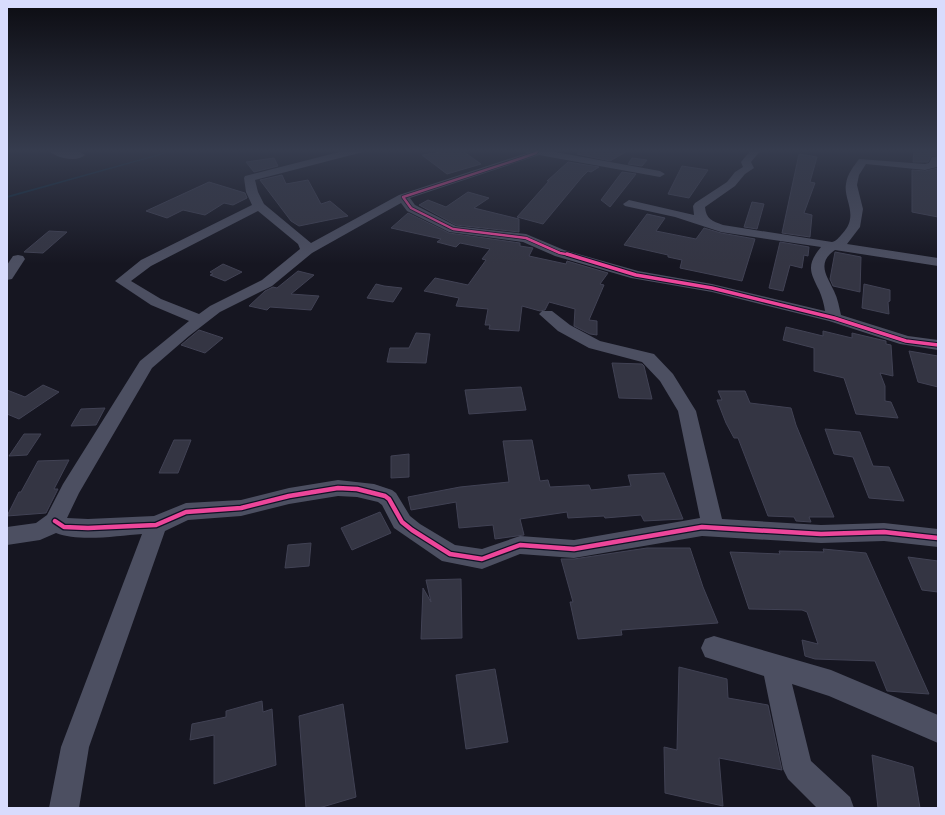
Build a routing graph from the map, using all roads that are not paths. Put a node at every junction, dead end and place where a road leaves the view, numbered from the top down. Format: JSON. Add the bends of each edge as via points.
{"nodes":[{"id":1,"x":251,"y":188,"type":"edge"},
{"id":2,"x":429,"y":188,"type":"edge"},
{"id":3,"x":726,"y":188,"type":"edge"},
{"id":4,"x":852,"y":188,"type":"edge"},
{"id":5,"x":403,"y":197,"type":"junction"},
{"id":6,"x":629,"y":204,"type":"dead end"},
{"id":7,"x":259,"y":206,"type":"junction"},
{"id":8,"x":411,"y":208,"type":"junction"},
{"id":9,"x":378,"y":209,"type":"junction"},
{"id":10,"x":707,"y":224,"type":"junction"},
{"id":11,"x":833,"y":244,"type":"junction"},
{"id":12,"x":307,"y":250,"type":"junction"},
{"id":13,"x":18,"y":259,"type":"dead end"},
{"id":14,"x":938,"y":262,"type":"edge"},
{"id":15,"x":7,"y":276,"type":"edge"},
{"id":16,"x":547,"y":314,"type":"dead end"},
{"id":17,"x":834,"y":318,"type":"junction"},
{"id":18,"x":200,"y":320,"type":"junction"},
{"id":19,"x":938,"y":345,"type":"edge"},
{"id":20,"x":55,"y":521,"type":"junction"},
{"id":21,"x":156,"y":524,"type":"junction"},
{"id":22,"x":713,"y":528,"type":"junction"},
{"id":23,"x":7,"y":536,"type":"edge"},
{"id":24,"x":938,"y":538,"type":"edge"},
{"id":25,"x":714,"y":648,"type":"dead end"},
{"id":26,"x":775,"y":666,"type":"junction"},
{"id":27,"x":938,"y":729,"type":"edge"},
{"id":28,"x":64,"y":808,"type":"edge"},
{"id":29,"x":839,"y":808,"type":"edge"}],
"edges":[{"from":1,"to":7,"type":"street"},
{"from":2,"to":5,"type":"street"},
{"from":3,"to":10,"type":"street","via":[[707,198],[699,206],[700,216]]},
{"from":4,"to":11,"type":"street","via":[[857,209],[854,227],[840,244]]},
{"from":5,"to":8,"type":"street"},
{"from":5,"to":9,"type":"street"},
{"from":6,"to":10,"type":"street","via":[[678,214]]},
{"from":7,"to":12,"type":"street","via":[[304,242]]},
{"from":7,"to":18,"type":"street","via":[[146,263],[122,281],[156,302]]},
{"from":8,"to":9,"type":"street"},
{"from":8,"to":17,"type":"street","via":[[454,229],[526,238],[560,253],[636,275],[712,288]]},
{"from":9,"to":12,"type":"street"},
{"from":10,"to":11,"type":"street"},
{"from":11,"to":14,"type":"street"},
{"from":11,"to":17,"type":"street","via":[[826,249],[817,265],[818,276],[828,293]]},
{"from":12,"to":18,"type":"street","via":[[267,283],[215,309]]},
{"from":13,"to":15,"type":"street"},
{"from":16,"to":22,"type":"street","via":[[564,328],[595,345],[648,358],[667,378],[687,411]]},
{"from":17,"to":19,"type":"street","via":[[906,341]]},
{"from":18,"to":20,"type":"street","via":[[146,365],[70,490]]},
{"from":20,"to":21,"type":"street","via":[[64,527]]},
{"from":20,"to":23,"type":"street","via":[[40,530]]},
{"from":21,"to":22,"type":"street","via":[[186,512],[241,508],[338,488],[374,492],[385,496],[402,522],[412,530],[450,554],[482,559],[520,545],[574,549],[702,527]]},
{"from":21,"to":28,"type":"street","via":[[75,747]]},
{"from":22,"to":24,"type":"street","via":[[821,534],[884,532]]},
{"from":25,"to":26,"type":"street"},
{"from":26,"to":27,"type":"street","via":[[831,683]]},
{"from":26,"to":29,"type":"street","via":[[798,769]]}]}
